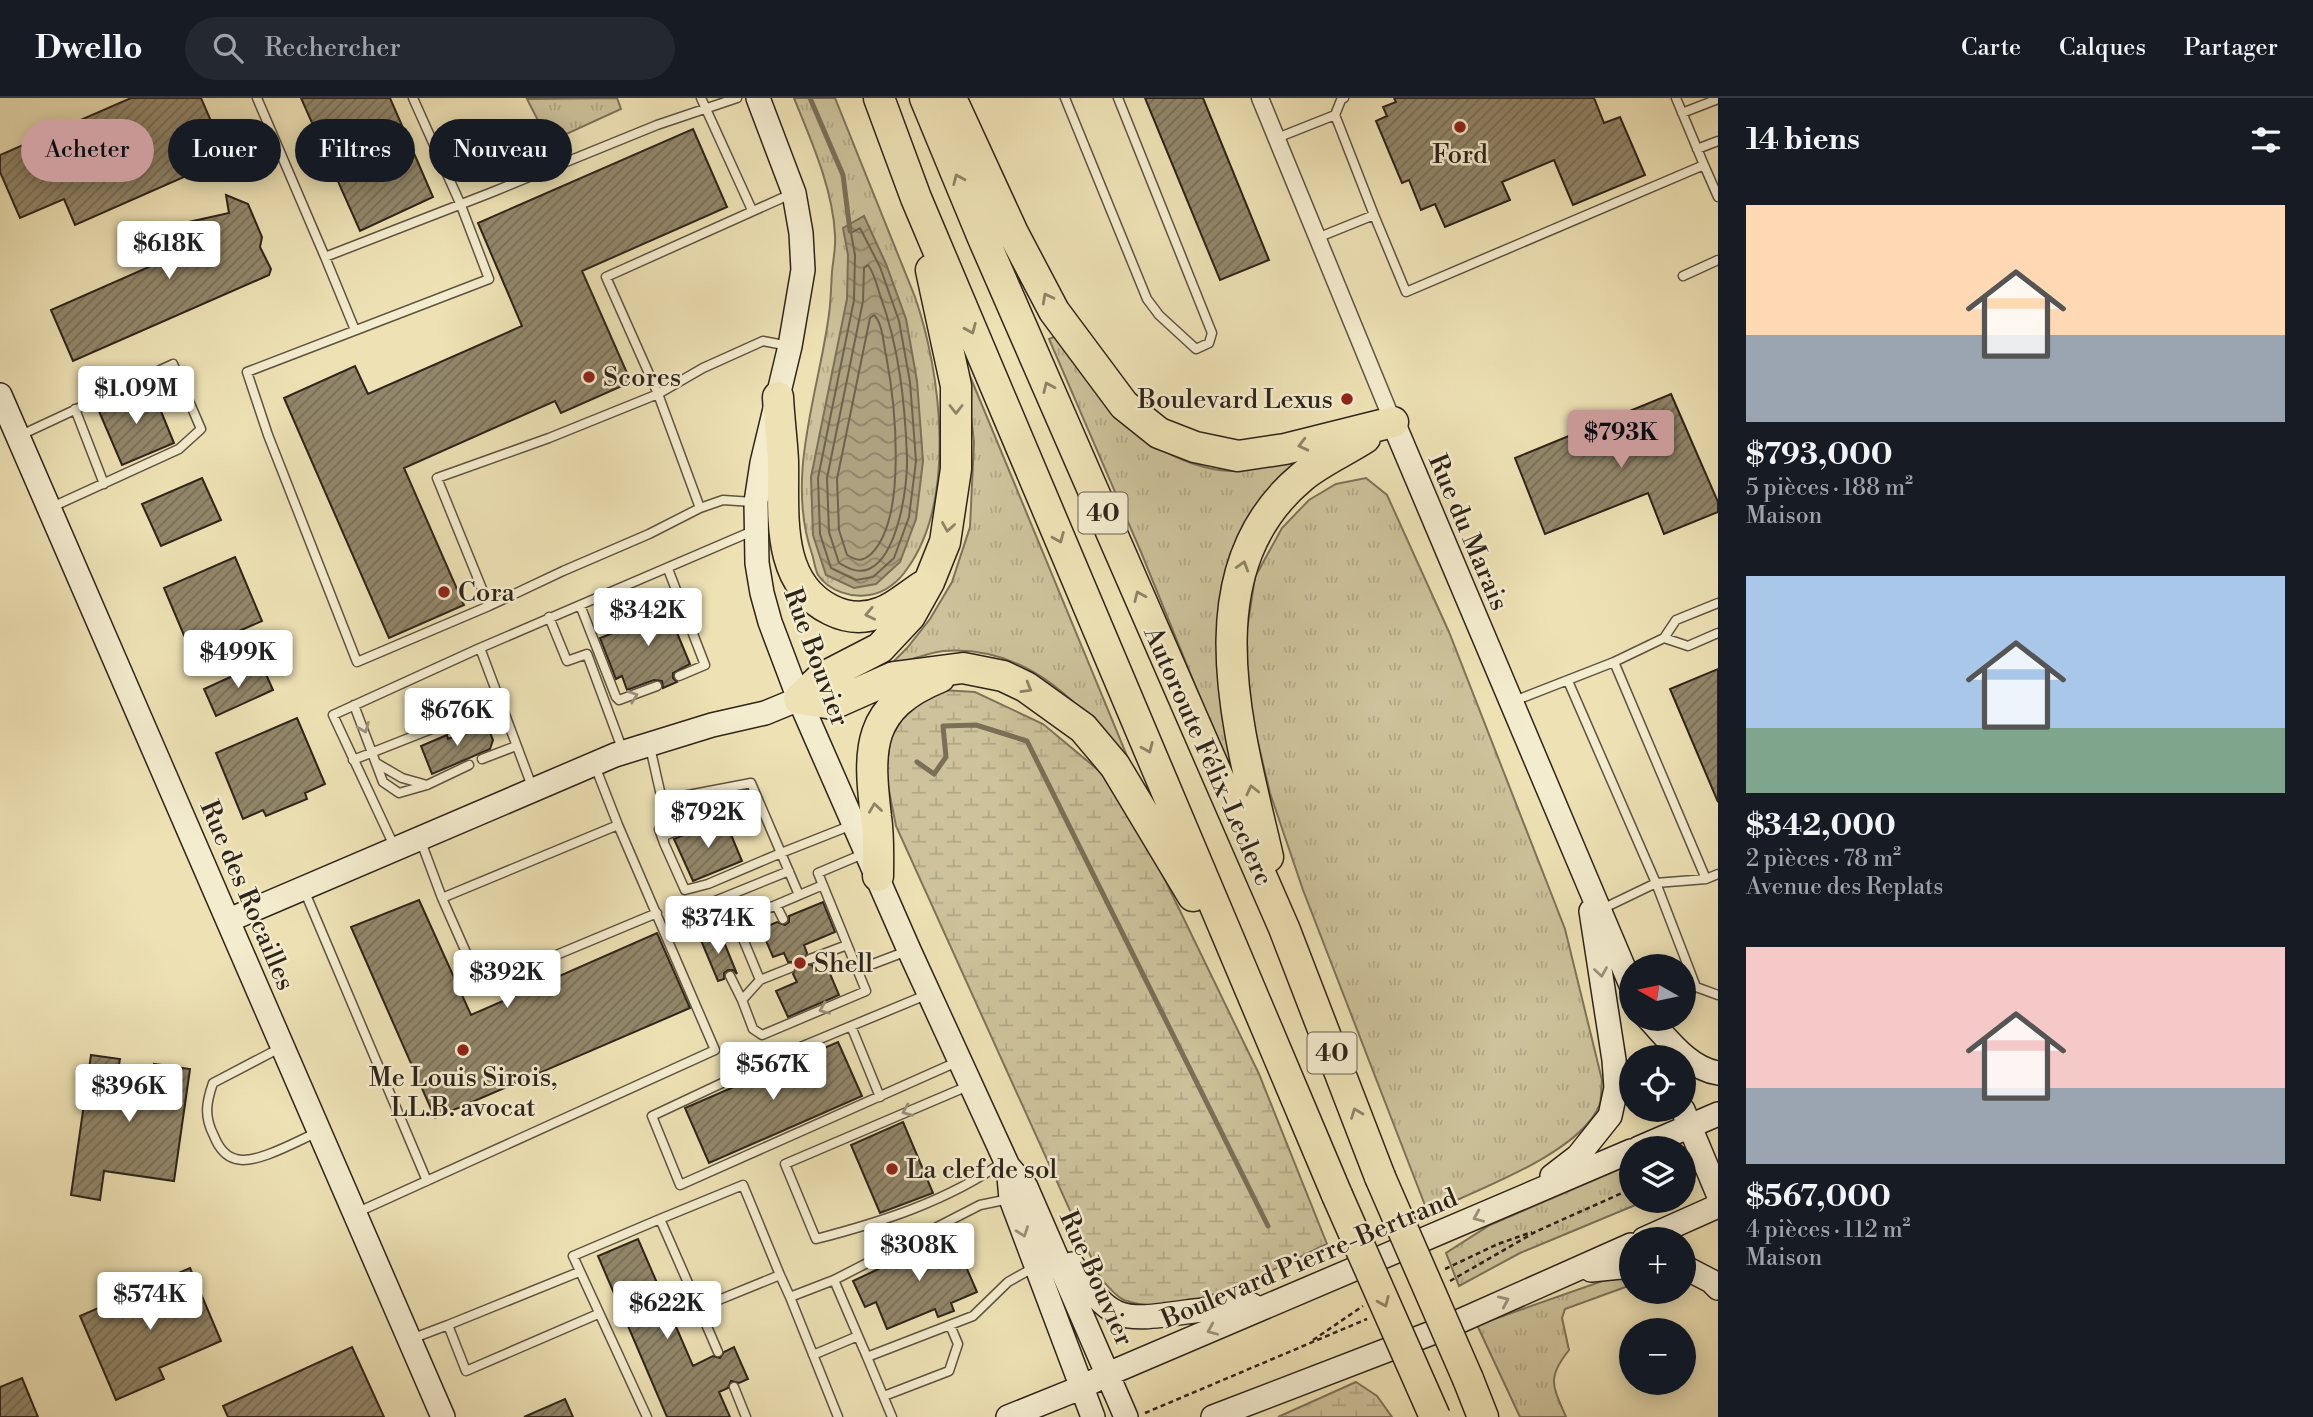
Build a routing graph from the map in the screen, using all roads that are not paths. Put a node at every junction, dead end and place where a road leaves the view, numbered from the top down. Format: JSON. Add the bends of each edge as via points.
{"nodes":[{"id":1,"x":257,"y":98,"type":"edge"},
{"id":2,"x":413,"y":98,"type":"edge"},
{"id":3,"x":701,"y":98,"type":"edge"},
{"id":4,"x":737,"y":98,"type":"edge"},
{"id":5,"x":758,"y":98,"type":"edge"},
{"id":6,"x":879,"y":98,"type":"edge"},
{"id":7,"x":925,"y":98,"type":"edge"},
{"id":8,"x":951,"y":98,"type":"edge"},
{"id":9,"x":1065,"y":98,"type":"edge"},
{"id":10,"x":1118,"y":98,"type":"edge"},
{"id":11,"x":1260,"y":98,"type":"edge"},
{"id":12,"x":1344,"y":98,"type":"edge"},
{"id":13,"x":1676,"y":98,"type":"edge"},
{"id":14,"x":1718,"y":99,"type":"edge"},
{"id":15,"x":706,"y":110,"type":"junction"},
{"id":16,"x":1682,"y":113,"type":"junction"},
{"id":17,"x":1335,"y":115,"type":"junction"},
{"id":18,"x":1276,"y":139,"type":"junction"},
{"id":19,"x":1718,"y":141,"type":"edge"},
{"id":20,"x":1697,"y":149,"type":"junction"},
{"id":21,"x":1704,"y":165,"type":"junction"},
{"id":22,"x":794,"y":193,"type":"junction"},
{"id":23,"x":1718,"y":197,"type":"edge"},
{"id":24,"x":916,"y":198,"type":"junction"},
{"id":25,"x":460,"y":204,"type":"junction"},
{"id":26,"x":752,"y":210,"type":"junction"},
{"id":27,"x":1374,"y":215,"type":"junction"},
{"id":28,"x":1317,"y":238,"type":"junction"},
{"id":29,"x":325,"y":257,"type":"junction"},
{"id":30,"x":1718,"y":260,"type":"edge"},
{"id":31,"x":1683,"y":276,"type":"dead end"},
{"id":32,"x":355,"y":330,"type":"junction"},
{"id":33,"x":790,"y":346,"type":"junction"},
{"id":34,"x":658,"y":394,"type":"junction"},
{"id":35,"x":0,"y":395,"type":"edge"},
{"id":36,"x":778,"y":397,"type":"junction"},
{"id":37,"x":75,"y":409,"type":"junction"},
{"id":38,"x":1393,"y":422,"type":"junction"},
{"id":39,"x":18,"y":436,"type":"junction"},
{"id":40,"x":104,"y":484,"type":"junction"},
{"id":41,"x":756,"y":502,"type":"junction"},
{"id":42,"x":700,"y":508,"type":"junction"},
{"id":43,"x":50,"y":509,"type":"junction"},
{"id":44,"x":755,"y":530,"type":"junction"},
{"id":45,"x":668,"y":569,"type":"junction"},
{"id":46,"x":929,"y":582,"type":"junction"},
{"id":47,"x":1718,"y":603,"type":"edge"},
{"id":48,"x":580,"y":605,"type":"junction"},
{"id":49,"x":489,"y":606,"type":"junction"},
{"id":50,"x":549,"y":617,"type":"junction"},
{"id":51,"x":1718,"y":634,"type":"edge"},
{"id":52,"x":1664,"y":638,"type":"junction"},
{"id":53,"x":480,"y":648,"type":"junction"},
{"id":54,"x":1614,"y":662,"type":"junction"},
{"id":55,"x":963,"y":668,"type":"junction"},
{"id":56,"x":680,"y":676,"type":"dead end"},
{"id":57,"x":1568,"y":681,"type":"junction"},
{"id":58,"x":657,"y":686,"type":"dead end"},
{"id":59,"x":799,"y":699,"type":"junction"},
{"id":60,"x":500,"y":702,"type":"junction"},
{"id":61,"x":1511,"y":702,"type":"junction"},
{"id":62,"x":354,"y":705,"type":"junction"},
{"id":63,"x":649,"y":744,"type":"junction"},
{"id":64,"x":516,"y":746,"type":"junction"},
{"id":65,"x":624,"y":751,"type":"junction"},
{"id":66,"x":373,"y":752,"type":"junction"},
{"id":67,"x":482,"y":759,"type":"dead end"},
{"id":68,"x":353,"y":760,"type":"junction"},
{"id":69,"x":594,"y":763,"type":"junction"},
{"id":70,"x":378,"y":764,"type":"junction"},
{"id":71,"x":469,"y":765,"type":"dead end"},
{"id":72,"x":428,"y":785,"type":"junction"},
{"id":73,"x":533,"y":790,"type":"junction"},
{"id":74,"x":757,"y":797,"type":"junction"},
{"id":75,"x":706,"y":818,"type":"junction"},
{"id":76,"x":854,"y":824,"type":"junction"},
{"id":77,"x":618,"y":825,"type":"junction"},
{"id":78,"x":420,"y":839,"type":"junction"},
{"id":79,"x":664,"y":843,"type":"junction"},
{"id":80,"x":396,"y":850,"type":"junction"},
{"id":81,"x":782,"y":853,"type":"junction"},
{"id":82,"x":873,"y":864,"type":"junction"},
{"id":83,"x":789,"y":870,"type":"junction"},
{"id":84,"x":1718,"y":874,"type":"edge"},
{"id":85,"x":1706,"y":879,"type":"junction"},
{"id":86,"x":1586,"y":881,"type":"junction"},
{"id":87,"x":1656,"y":883,"type":"junction"},
{"id":88,"x":823,"y":886,"type":"junction"},
{"id":89,"x":303,"y":890,"type":"junction"},
{"id":90,"x":799,"y":895,"type":"junction"},
{"id":91,"x":442,"y":898,"type":"junction"},
{"id":92,"x":776,"y":905,"type":"junction"},
{"id":93,"x":1600,"y":910,"type":"junction"},
{"id":94,"x":657,"y":913,"type":"junction"},
{"id":95,"x":783,"y":919,"type":"dead end"},
{"id":96,"x":229,"y":920,"type":"junction"},
{"id":97,"x":1284,"y":928,"type":"junction"},
{"id":98,"x":713,"y":933,"type":"dead end"},
{"id":99,"x":847,"y":945,"type":"junction"},
{"id":100,"x":909,"y":950,"type":"junction"},
{"id":101,"x":1619,"y":956,"type":"edge"},
{"id":102,"x":810,"y":959,"type":"dead end"},
{"id":103,"x":790,"y":968,"type":"dead end"},
{"id":104,"x":857,"y":970,"type":"junction"},
{"id":105,"x":730,"y":976,"type":"dead end"},
{"id":106,"x":760,"y":980,"type":"junction"},
{"id":107,"x":929,"y":994,"type":"junction"},
{"id":108,"x":1718,"y":996,"type":"edge"},
{"id":109,"x":742,"y":1000,"type":"junction"},
{"id":110,"x":1262,"y":1018,"type":"junction"},
{"id":111,"x":851,"y":1026,"type":"junction"},
{"id":112,"x":1659,"y":1031,"type":"edge"},
{"id":113,"x":282,"y":1046,"type":"junction"},
{"id":114,"x":960,"y":1061,"type":"junction"},
{"id":115,"x":1718,"y":1073,"type":"edge"},
{"id":116,"x":970,"y":1085,"type":"junction"},
{"id":117,"x":880,"y":1097,"type":"junction"},
{"id":118,"x":1718,"y":1114,"type":"edge"},
{"id":119,"x":1696,"y":1117,"type":"edge"},
{"id":120,"x":1680,"y":1122,"type":"edge"},
{"id":121,"x":1688,"y":1122,"type":"edge"},
{"id":122,"x":319,"y":1131,"type":"junction"},
{"id":123,"x":1658,"y":1136,"type":"edge"},
{"id":124,"x":1619,"y":1156,"type":"edge"},
{"id":125,"x":1007,"y":1163,"type":"junction"},
{"id":126,"x":427,"y":1181,"type":"junction"},
{"id":127,"x":1718,"y":1194,"type":"edge"},
{"id":128,"x":1524,"y":1197,"type":"junction"},
{"id":129,"x":1011,"y":1199,"type":"junction"},
{"id":130,"x":1718,"y":1206,"type":"edge"},
{"id":131,"x":1038,"y":1212,"type":"junction"},
{"id":132,"x":355,"y":1214,"type":"junction"},
{"id":133,"x":660,"y":1219,"type":"junction"},
{"id":134,"x":1671,"y":1227,"type":"edge"},
{"id":135,"x":1619,"y":1250,"type":"edge"},
{"id":136,"x":1036,"y":1266,"type":"junction"},
{"id":137,"x":1619,"y":1267,"type":"edge"},
{"id":138,"x":579,"y":1272,"type":"junction"},
{"id":139,"x":1567,"y":1273,"type":"junction"},
{"id":140,"x":1696,"y":1273,"type":"edge"},
{"id":141,"x":780,"y":1275,"type":"junction"},
{"id":142,"x":834,"y":1280,"type":"junction"},
{"id":143,"x":1718,"y":1288,"type":"edge"},
{"id":144,"x":789,"y":1297,"type":"junction"},
{"id":145,"x":1275,"y":1303,"type":"junction"},
{"id":146,"x":699,"y":1308,"type":"junction"},
{"id":147,"x":598,"y":1314,"type":"junction"},
{"id":148,"x":447,"y":1325,"type":"junction"},
{"id":149,"x":950,"y":1325,"type":"junction"},
{"id":150,"x":858,"y":1336,"type":"junction"},
{"id":151,"x":410,"y":1340,"type":"junction"},
{"id":152,"x":718,"y":1352,"type":"dead end"},
{"id":153,"x":813,"y":1355,"type":"junction"},
{"id":154,"x":867,"y":1357,"type":"junction"},
{"id":155,"x":1108,"y":1374,"type":"junction"},
{"id":156,"x":1304,"y":1382,"type":"junction"},
{"id":157,"x":734,"y":1387,"type":"dead end"},
{"id":158,"x":1080,"y":1388,"type":"junction"},
{"id":159,"x":884,"y":1396,"type":"junction"},
{"id":160,"x":1478,"y":1402,"type":"edge"},
{"id":161,"x":1133,"y":1416,"type":"edge"},
{"id":162,"x":443,"y":1417,"type":"edge"},
{"id":163,"x":647,"y":1417,"type":"edge"},
{"id":164,"x":746,"y":1417,"type":"edge"},
{"id":165,"x":838,"y":1417,"type":"edge"},
{"id":166,"x":892,"y":1417,"type":"edge"},
{"id":167,"x":1008,"y":1417,"type":"edge"},
{"id":168,"x":1093,"y":1417,"type":"edge"},
{"id":169,"x":1213,"y":1417,"type":"edge"},
{"id":170,"x":1254,"y":1417,"type":"edge"},
{"id":171,"x":1435,"y":1417,"type":"edge"}],
"edges":[{"from":1,"to":29,"type":"lane"},
{"from":2,"to":25,"type":"lane"},
{"from":3,"to":15,"type":"lane"},
{"from":4,"to":15,"type":"lane"},
{"from":5,"to":22,"type":"street","name":"Rue Bouvier"},
{"from":6,"to":24,"type":"highway","name":"Autoroute Félix-Leclerc","number":"40"},
{"from":97,"to":7,"type":"highway","name":"Autoroute Félix-Leclerc","number":"40","one_way":true},
{"from":38,"to":8,"type":"highway","one_way":true,"via":[[1238,456],[1159,433],[1124,405],[1054,311]]},
{"from":9,"to":10,"type":"lane","via":[[1147,299],[1196,349],[1209,343],[1212,333]]},
{"from":11,"to":18,"type":"street","name":"Rue du Marais"},
{"from":12,"to":17,"type":"lane"},
{"from":13,"to":16,"type":"lane"},
{"from":14,"to":16,"type":"lane"},
{"from":15,"to":25,"type":"lane"},
{"from":15,"to":26,"type":"lane"},
{"from":16,"to":20,"type":"lane"},
{"from":17,"to":18,"type":"lane"},
{"from":17,"to":27,"type":"lane"},
{"from":18,"to":28,"type":"street","name":"Rue du Marais"},
{"from":19,"to":20,"type":"lane"},
{"from":20,"to":21,"type":"lane"},
{"from":21,"to":23,"type":"lane"},
{"from":21,"to":27,"type":"lane","via":[[1406,292]]},
{"from":22,"to":26,"type":"lane"},
{"from":22,"to":33,"type":"street","name":"Rue Bouvier","via":[[803,270]]},
{"from":24,"to":46,"type":"highway","one_way":true,"via":[[956,386],[957,469],[945,542]]},
{"from":24,"to":110,"type":"highway","name":"Autoroute Félix-Leclerc","number":"40","one_way":true},
{"from":25,"to":29,"type":"lane"},
{"from":25,"to":32,"type":"lane","via":[[489,279]]},
{"from":26,"to":34,"type":"lane","via":[[606,277]]},
{"from":27,"to":28,"type":"lane"},
{"from":28,"to":38,"type":"street","name":"Rue du Marais"},
{"from":29,"to":32,"type":"lane"},
{"from":30,"to":31,"type":"lane"},
{"from":32,"to":49,"type":"lane","via":[[247,372],[357,662]]},
{"from":33,"to":34,"type":"lane","via":[[763,341]]},
{"from":33,"to":36,"type":"street","name":"Rue Bouvier"},
{"from":34,"to":42,"type":"lane"},
{"from":34,"to":49,"type":"lane","via":[[438,478]]},
{"from":35,"to":39,"type":"street","name":"Rue des Rocailles"},
{"from":36,"to":41,"type":"street","name":"Rue Bouvier"},
{"from":46,"to":36,"type":"highway","one_way":true,"via":[[885,611],[864,617],[840,615],[805,591],[787,553]]},
{"from":37,"to":39,"type":"lane"},
{"from":37,"to":40,"type":"lane"},
{"from":37,"to":40,"type":"lane","via":[[173,364],[201,429],[179,449]]},
{"from":38,"to":61,"type":"street","name":"Rue du Marais"},
{"from":97,"to":38,"type":"highway","one_way":true,"via":[[1236,719],[1231,668],[1238,580],[1249,546],[1295,484]]},
{"from":39,"to":43,"type":"street","name":"Rue des Rocailles"},
{"from":40,"to":43,"type":"lane"},
{"from":41,"to":42,"type":"lane","via":[[723,500]]},
{"from":41,"to":44,"type":"street","name":"Rue Bouvier"},
{"from":42,"to":49,"type":"lane"},
{"from":43,"to":96,"type":"street","name":"Rue des Rocailles"},
{"from":44,"to":45,"type":"lane"},
{"from":44,"to":59,"type":"street","name":"Rue Bouvier","via":[[769,622]]},
{"from":45,"to":48,"type":"lane"},
{"from":45,"to":56,"type":"lane","via":[[705,665]]},
{"from":46,"to":59,"type":"highway","via":[[910,616],[880,648],[820,679]]},
{"from":47,"to":52,"type":"lane","via":[[1676,620]]},
{"from":48,"to":50,"type":"lane"},
{"from":48,"to":58,"type":"lane","one_way":true,"via":[[616,697],[627,699]]},
{"from":50,"to":53,"type":"lane"},
{"from":50,"to":65,"type":"lane","via":[[567,661],[587,654]]},
{"from":51,"to":52,"type":"lane","via":[[1688,646]]},
{"from":52,"to":54,"type":"lane"},
{"from":53,"to":60,"type":"lane"},
{"from":53,"to":62,"type":"lane"},
{"from":54,"to":57,"type":"lane"},
{"from":54,"to":85,"type":"lane"},
{"from":55,"to":59,"type":"highway","via":[[894,677],[833,704]]},
{"from":82,"to":55,"type":"highway","one_way":true,"via":[[877,820],[871,780],[878,730],[887,713],[907,695]]},
{"from":55,"to":110,"type":"highway","one_way":true,"via":[[1003,676],[1026,687],[1083,728],[1115,766]]},
{"from":57,"to":61,"type":"lane"},
{"from":57,"to":87,"type":"lane"},
{"from":59,"to":63,"type":"street","via":[[765,713]]},
{"from":59,"to":76,"type":"street","name":"Rue Bouvier"},
{"from":60,"to":64,"type":"lane"},
{"from":60,"to":66,"type":"lane"},
{"from":61,"to":86,"type":"street","name":"Rue du Marais"},
{"from":62,"to":66,"type":"lane","one_way":true},
{"from":62,"to":68,"type":"lane","via":[[333,715]]},
{"from":63,"to":65,"type":"street"},
{"from":63,"to":74,"type":"lane","via":[[662,800],[751,783]]},
{"from":64,"to":67,"type":"lane"},
{"from":64,"to":73,"type":"lane"},
{"from":65,"to":69,"type":"street"},
{"from":66,"to":68,"type":"lane"},
{"from":66,"to":70,"type":"lane"},
{"from":68,"to":80,"type":"lane"},
{"from":69,"to":73,"type":"street"},
{"from":69,"to":77,"type":"lane"},
{"from":70,"to":72,"type":"lane","via":[[402,778]]},
{"from":70,"to":72,"type":"lane","via":[[383,782],[399,793]]},
{"from":71,"to":72,"type":"lane"},
{"from":73,"to":78,"type":"street"},
{"from":74,"to":75,"type":"lane"},
{"from":74,"to":81,"type":"lane"},
{"from":75,"to":79,"type":"lane","via":[[664,836]]},
{"from":75,"to":79,"type":"lane","via":[[698,812],[684,813],[663,822],[659,830]]},
{"from":76,"to":81,"type":"lane"},
{"from":76,"to":82,"type":"street","name":"Rue Bouvier"},
{"from":77,"to":91,"type":"lane"},
{"from":77,"to":94,"type":"lane"},
{"from":78,"to":80,"type":"street"},
{"from":78,"to":91,"type":"lane"},
{"from":79,"to":81,"type":"lane","via":[[685,890]]},
{"from":80,"to":89,"type":"street"},
{"from":81,"to":83,"type":"lane"},
{"from":82,"to":88,"type":"lane","via":[[818,873]]},
{"from":82,"to":100,"type":"street","name":"Rue Bouvier"},
{"from":83,"to":90,"type":"lane"},
{"from":83,"to":98,"type":"lane","via":[[710,904],[706,914]]},
{"from":84,"to":85,"type":"lane"},
{"from":85,"to":87,"type":"lane"},
{"from":86,"to":93,"type":"street","name":"Rue du Marais"},
{"from":86,"to":128,"type":"street","one_way":true,"via":[[1616,1088],[1610,1116],[1578,1156]]},
{"from":87,"to":93,"type":"lane"},
{"from":87,"to":108,"type":"lane","via":[[1696,987]]},
{"from":88,"to":90,"type":"lane"},
{"from":88,"to":99,"type":"lane"},
{"from":89,"to":96,"type":"street"},
{"from":89,"to":126,"type":"lane"},
{"from":90,"to":92,"type":"lane"},
{"from":91,"to":94,"type":"lane","via":[[476,975],[489,983]]},
{"from":92,"to":95,"type":"lane"},
{"from":92,"to":106,"type":"lane","via":[[736,922]]},
{"from":93,"to":101,"type":"street","name":"Rue du Marais"},
{"from":94,"to":126,"type":"lane","via":[[715,1050]]},
{"from":96,"to":113,"type":"street","name":"Rue des Rocailles"},
{"from":160,"to":97,"type":"highway","name":"Autoroute Félix-Leclerc","number":"40","one_way":true,"bridge":true,"via":[[1380,1177]]},
{"from":99,"to":102,"type":"lane"},
{"from":99,"to":104,"type":"lane"},
{"from":100,"to":104,"type":"lane"},
{"from":100,"to":107,"type":"street","name":"Rue Bouvier"},
{"from":103,"to":106,"type":"lane"},
{"from":104,"to":109,"type":"lane","one_way":true,"via":[[866,991],[762,1035],[753,1029]]},
{"from":105,"to":109,"type":"lane"},
{"from":106,"to":109,"type":"lane"},
{"from":107,"to":111,"type":"lane"},
{"from":107,"to":114,"type":"street","name":"Rue Bouvier"},
{"from":110,"to":171,"type":"highway","name":"Autoroute Félix-Leclerc","number":"40","one_way":true,"bridge":true},
{"from":111,"to":117,"type":"lane"},
{"from":111,"to":117,"type":"lane","via":[[652,1116],[680,1185]]},
{"from":112,"to":115,"type":"street","via":[[1689,1061]]},
{"from":113,"to":122,"type":"street","name":"Rue des Rocailles"},
{"from":113,"to":122,"type":"lane","via":[[213,1083],[206,1103],[207,1121],[222,1152],[236,1160],[255,1159]]},
{"from":114,"to":116,"type":"street","name":"Rue Bouvier"},
{"from":114,"to":117,"type":"lane"},
{"from":116,"to":125,"type":"street","name":"Rue Bouvier"},
{"from":116,"to":125,"type":"lane","one_way":true,"via":[[785,1164],[816,1239],[879,1223]]},
{"from":118,"to":119,"type":"street"},
{"from":120,"to":123,"type":"street"},
{"from":121,"to":127,"type":"street"},
{"from":122,"to":132,"type":"street","name":"Rue des Rocailles"},
{"from":124,"to":128,"type":"street","name":"Boulevard Pierre-Bertrand"},
{"from":125,"to":129,"type":"street","name":"Rue Bouvier"},
{"from":125,"to":131,"type":"street","name":"Rue Bouvier"},
{"from":126,"to":132,"type":"lane"},
{"from":128,"to":145,"type":"street","name":"Boulevard Pierre-Bertrand","one_way":true},
{"from":129,"to":136,"type":"street","name":"Rue Bouvier","one_way":true},
{"from":129,"to":142,"type":"lane","via":[[980,1205]]},
{"from":130,"to":134,"type":"street"},
{"from":131,"to":145,"type":"street","via":[[1088,1289],[1122,1315],[1139,1319]]},
{"from":131,"to":155,"type":"street","name":"Rue Bouvier"},
{"from":132,"to":151,"type":"street","name":"Rue des Rocailles"},
{"from":133,"to":138,"type":"lane","via":[[573,1256]]},
{"from":133,"to":141,"type":"lane","via":[[743,1185]]},
{"from":133,"to":146,"type":"lane"},
{"from":135,"to":139,"type":"street"},
{"from":136,"to":149,"type":"lane","via":[[1008,1282],[973,1315]]},
{"from":136,"to":158,"type":"street","name":"Rue Bouvier"},
{"from":137,"to":139,"type":"street"},
{"from":138,"to":147,"type":"lane"},
{"from":138,"to":148,"type":"lane"},
{"from":156,"to":139,"type":"street","one_way":true},
{"from":140,"to":143,"type":"street"},
{"from":141,"to":144,"type":"lane"},
{"from":141,"to":146,"type":"lane"},
{"from":142,"to":144,"type":"lane"},
{"from":142,"to":150,"type":"lane"},
{"from":144,"to":153,"type":"lane"},
{"from":145,"to":155,"type":"street","name":"Boulevard Pierre-Bertrand","one_way":true},
{"from":146,"to":152,"type":"lane"},
{"from":147,"to":148,"type":"lane","via":[[466,1371]]},
{"from":147,"to":163,"type":"lane"},
{"from":148,"to":151,"type":"lane"},
{"from":149,"to":154,"type":"lane"},
{"from":149,"to":159,"type":"lane","via":[[958,1344],[949,1371]]},
{"from":150,"to":153,"type":"lane"},
{"from":150,"to":154,"type":"lane"},
{"from":151,"to":162,"type":"street","name":"Rue des Rocailles"},
{"from":153,"to":165,"type":"lane"},
{"from":154,"to":159,"type":"lane"},
{"from":155,"to":158,"type":"street","name":"Boulevard Pierre-Bertrand"},
{"from":155,"to":161,"type":"street","name":"Rue Bouvier"},
{"from":156,"to":169,"type":"street"},
{"from":156,"to":170,"type":"street"},
{"from":157,"to":164,"type":"lane"},
{"from":158,"to":167,"type":"street","name":"Boulevard Pierre-Bertrand"},
{"from":158,"to":168,"type":"street","name":"Rue Bouvier"},
{"from":159,"to":166,"type":"lane"}]}
